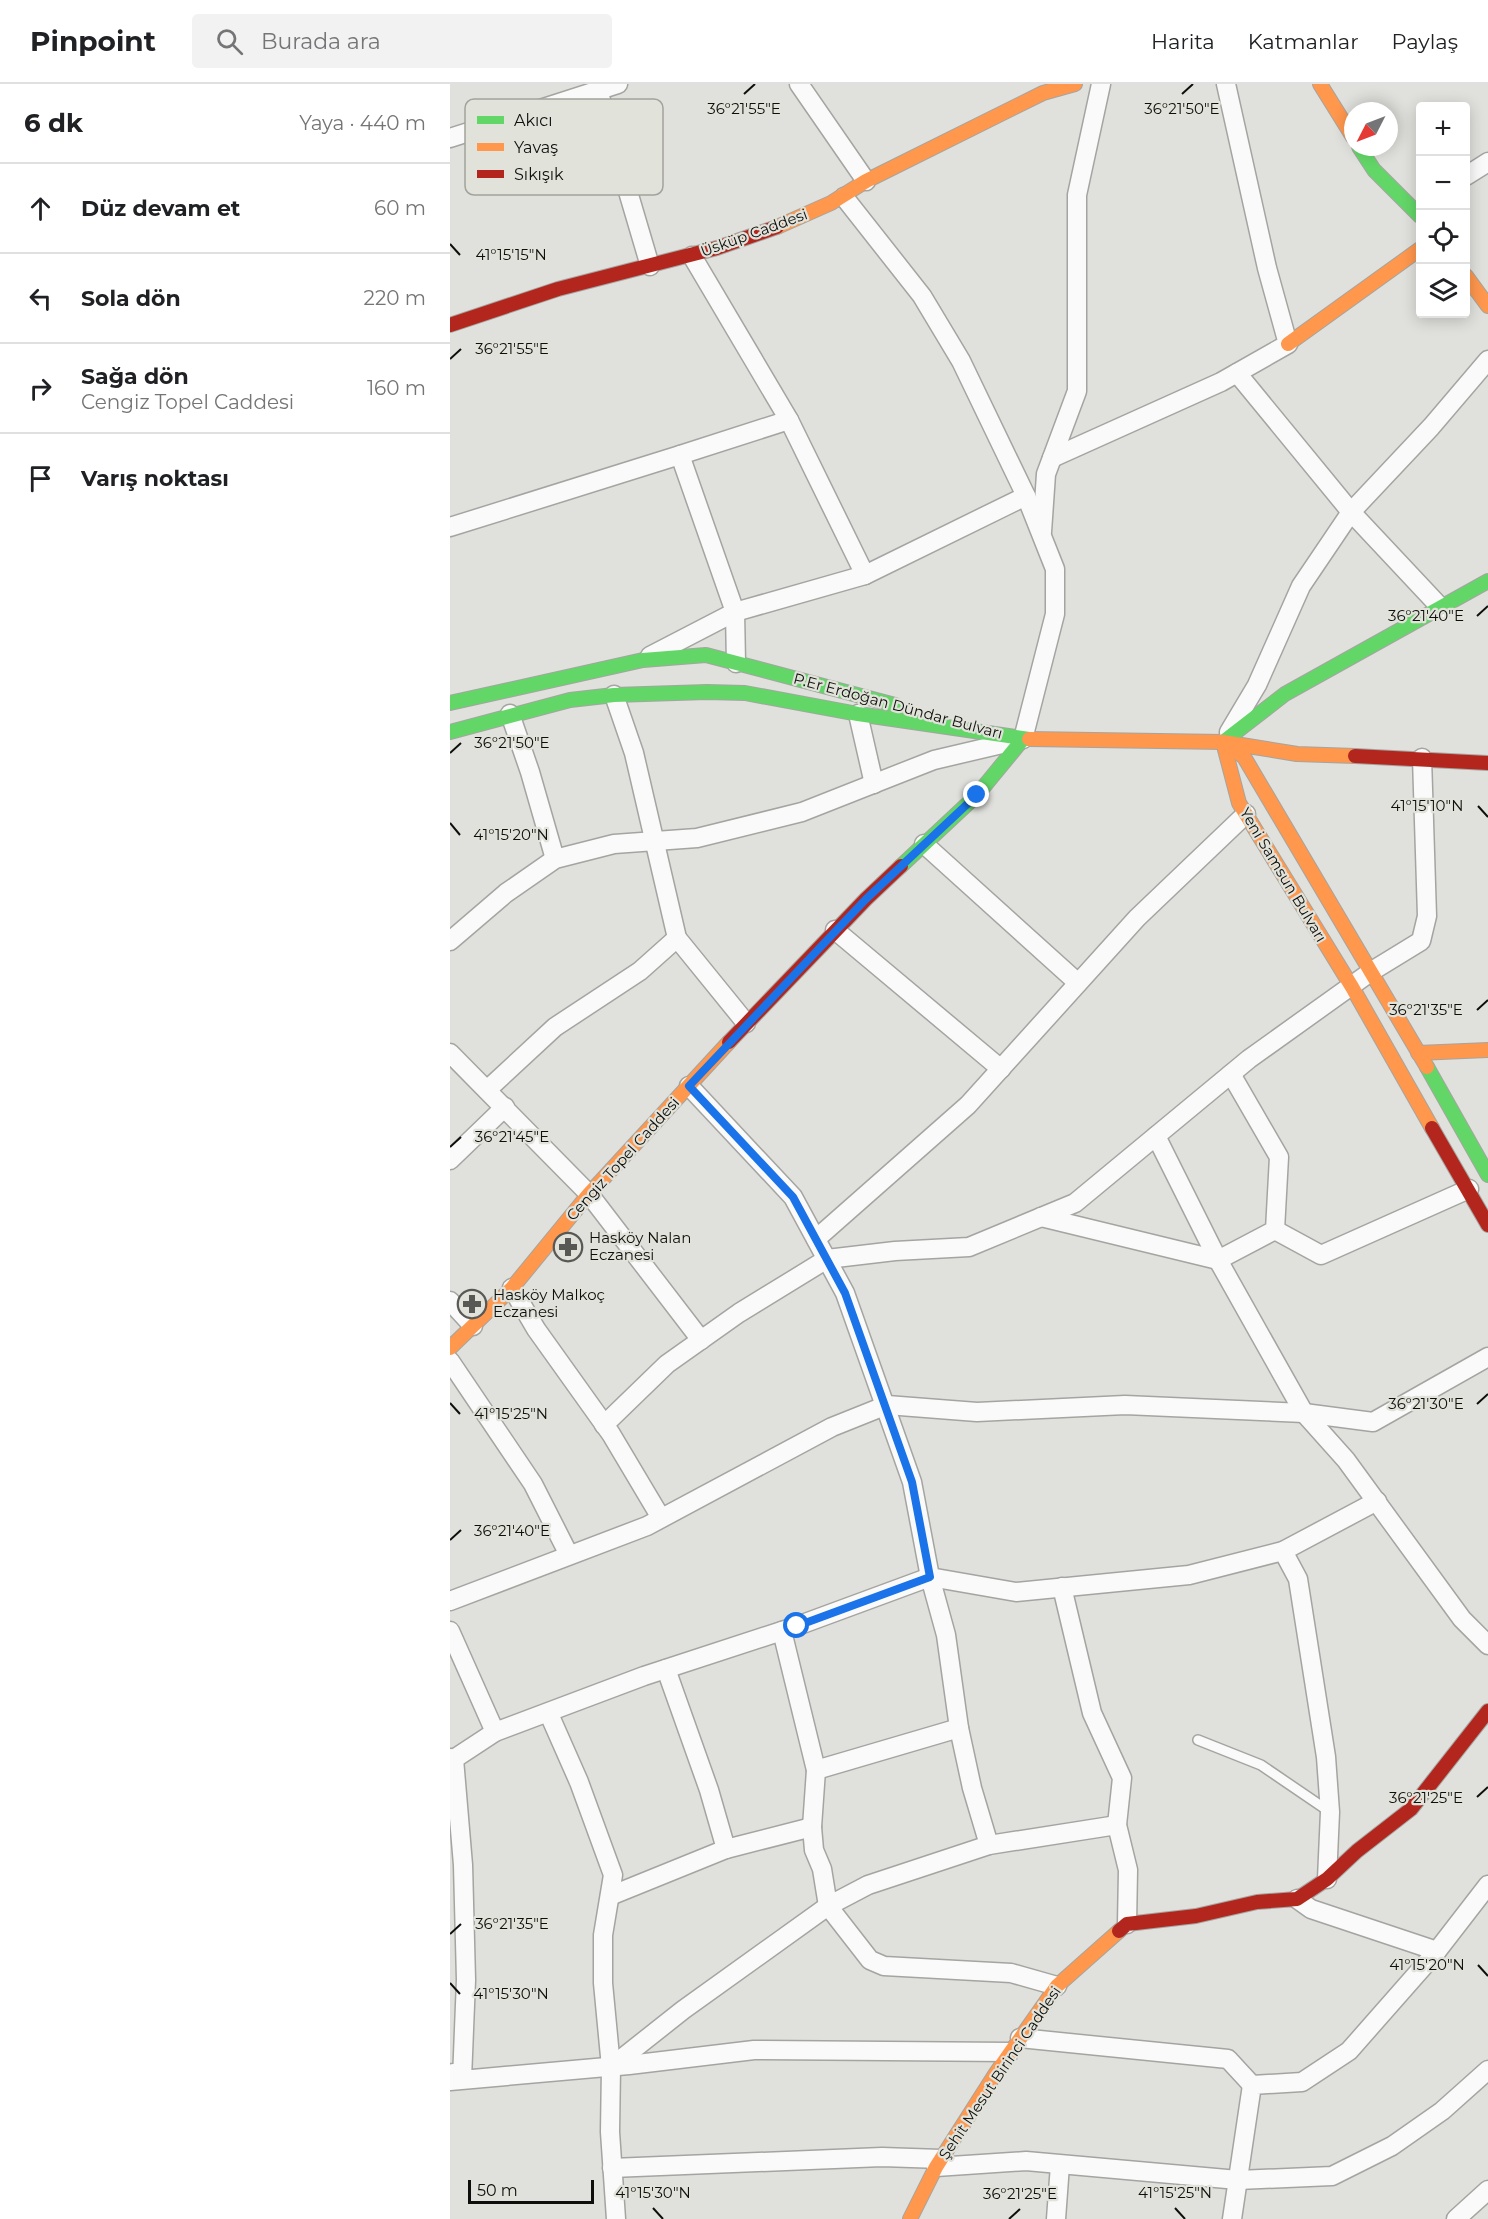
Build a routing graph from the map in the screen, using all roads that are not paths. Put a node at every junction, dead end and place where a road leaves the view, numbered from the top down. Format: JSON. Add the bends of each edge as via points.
{"nodes":[{"id":1,"x":618,"y":84,"type":"edge"},
{"id":2,"x":799,"y":84,"type":"edge"},
{"id":3,"x":1075,"y":84,"type":"edge"},
{"id":4,"x":1101,"y":84,"type":"edge"},
{"id":5,"x":1226,"y":84,"type":"edge"},
{"id":6,"x":1320,"y":84,"type":"edge"},
{"id":7,"x":598,"y":90,"type":"junction"},
{"id":8,"x":570,"y":99,"type":"edge"},
{"id":9,"x":601,"y":99,"type":"edge"},
{"id":10,"x":1344,"y":123,"type":"edge"},
{"id":11,"x":465,"y":133,"type":"edge"},
{"id":12,"x":450,"y":138,"type":"edge"},
{"id":13,"x":1365,"y":156,"type":"edge"},
{"id":14,"x":1488,"y":162,"type":"edge"},
{"id":15,"x":1470,"y":173,"type":"edge"},
{"id":16,"x":866,"y":181,"type":"junction"},
{"id":17,"x":629,"y":195,"type":"edge"},
{"id":18,"x":844,"y":197,"type":"junction"},
{"id":19,"x":1416,"y":206,"type":"edge"},
{"id":20,"x":1416,"y":252,"type":"edge"},
{"id":21,"x":692,"y":256,"type":"junction"},
{"id":22,"x":650,"y":266,"type":"junction"},
{"id":23,"x":1470,"y":281,"type":"edge"},
{"id":24,"x":1488,"y":306,"type":"edge"},
{"id":25,"x":450,"y":325,"type":"edge"},
{"id":26,"x":1288,"y":344,"type":"junction"},
{"id":27,"x":1488,"y":360,"type":"edge"},
{"id":28,"x":1237,"y":373,"type":"junction"},
{"id":29,"x":789,"y":420,"type":"junction"},
{"id":30,"x":680,"y":455,"type":"junction"},
{"id":31,"x":1052,"y":458,"type":"junction"},
{"id":32,"x":1026,"y":496,"type":"junction"},
{"id":33,"x":1352,"y":512,"type":"junction"},
{"id":34,"x":450,"y":527,"type":"edge"},
{"id":35,"x":1042,"y":537,"type":"junction"},
{"id":36,"x":865,"y":576,"type":"junction"},
{"id":37,"x":1488,"y":581,"type":"edge"},
{"id":38,"x":1442,"y":609,"type":"junction"},
{"id":39,"x":735,"y":612,"type":"junction"},
{"id":40,"x":643,"y":660,"type":"junction"},
{"id":41,"x":736,"y":663,"type":"junction"},
{"id":42,"x":614,"y":695,"type":"junction"},
{"id":43,"x":450,"y":704,"type":"edge"},
{"id":44,"x":510,"y":714,"type":"junction"},
{"id":45,"x":858,"y":714,"type":"junction"},
{"id":46,"x":450,"y":732,"type":"edge"},
{"id":47,"x":1023,"y":739,"type":"junction"},
{"id":48,"x":1223,"y":742,"type":"junction"},
{"id":49,"x":1422,"y":758,"type":"junction"},
{"id":50,"x":1488,"y":763,"type":"edge"},
{"id":51,"x":874,"y":784,"type":"junction"},
{"id":52,"x":1246,"y":814,"type":"junction"},
{"id":53,"x":654,"y":841,"type":"junction"},
{"id":54,"x":924,"y":844,"type":"junction"},
{"id":55,"x":555,"y":859,"type":"junction"},
{"id":56,"x":835,"y":930,"type":"junction"},
{"id":57,"x":677,"y":938,"type":"junction"},
{"id":58,"x":450,"y":941,"type":"edge"},
{"id":59,"x":1372,"y":971,"type":"junction"},
{"id":60,"x":1078,"y":983,"type":"junction"},
{"id":61,"x":1352,"y":987,"type":"junction"},
{"id":62,"x":746,"y":1023,"type":"junction"},
{"id":63,"x":1488,"y":1050,"type":"edge"},
{"id":64,"x":450,"y":1053,"type":"edge"},
{"id":65,"x":1418,"y":1053,"type":"junction"},
{"id":66,"x":1001,"y":1069,"type":"junction"},
{"id":67,"x":1231,"y":1074,"type":"junction"},
{"id":68,"x":689,"y":1086,"type":"junction"},
{"id":69,"x":487,"y":1090,"type":"junction"},
{"id":70,"x":505,"y":1107,"type":"junction"},
{"id":71,"x":1156,"y":1136,"type":"junction"},
{"id":72,"x":450,"y":1160,"type":"edge"},
{"id":73,"x":1488,"y":1175,"type":"edge"},
{"id":74,"x":1469,"y":1189,"type":"junction"},
{"id":75,"x":589,"y":1194,"type":"junction"},
{"id":76,"x":1041,"y":1217,"type":"junction"},
{"id":77,"x":1488,"y":1225,"type":"edge"},
{"id":78,"x":1275,"y":1230,"type":"junction"},
{"id":79,"x":816,"y":1239,"type":"junction"},
{"id":80,"x":827,"y":1259,"type":"junction"},
{"id":81,"x":1218,"y":1260,"type":"junction"},
{"id":82,"x":512,"y":1288,"type":"junction"},
{"id":83,"x":450,"y":1301,"type":"edge"},
{"id":84,"x":473,"y":1326,"type":"junction"},
{"id":85,"x":701,"y":1340,"type":"junction"},
{"id":86,"x":450,"y":1348,"type":"edge"},
{"id":87,"x":1488,"y":1357,"type":"edge"},
{"id":88,"x":450,"y":1360,"type":"edge"},
{"id":89,"x":887,"y":1405,"type":"junction"},
{"id":90,"x":1304,"y":1413,"type":"junction"},
{"id":91,"x":604,"y":1425,"type":"junction"},
{"id":92,"x":1377,"y":1501,"type":"junction"},
{"id":93,"x":661,"y":1518,"type":"junction"},
{"id":94,"x":1283,"y":1551,"type":"junction"},
{"id":95,"x":569,"y":1555,"type":"junction"},
{"id":96,"x":930,"y":1577,"type":"junction"},
{"id":97,"x":1062,"y":1587,"type":"junction"},
{"id":98,"x":450,"y":1601,"type":"edge"},
{"id":99,"x":450,"y":1631,"type":"edge"},
{"id":100,"x":782,"y":1631,"type":"junction"},
{"id":101,"x":1488,"y":1645,"type":"edge"},
{"id":102,"x":666,"y":1669,"type":"junction"},
{"id":103,"x":1488,"y":1711,"type":"edge"},
{"id":104,"x":549,"y":1714,"type":"junction"},
{"id":105,"x":959,"y":1728,"type":"junction"},
{"id":106,"x":495,"y":1732,"type":"junction"},
{"id":107,"x":1198,"y":1740,"type":"dead end"},
{"id":108,"x":452,"y":1759,"type":"edge"},
{"id":109,"x":816,"y":1770,"type":"junction"},
{"id":110,"x":1330,"y":1812,"type":"junction"},
{"id":111,"x":1117,"y":1825,"type":"junction"},
{"id":112,"x":812,"y":1827,"type":"junction"},
{"id":113,"x":989,"y":1845,"type":"junction"},
{"id":114,"x":726,"y":1849,"type":"junction"},
{"id":115,"x":1327,"y":1879,"type":"junction"},
{"id":116,"x":1488,"y":1885,"type":"edge"},
{"id":117,"x":610,"y":1896,"type":"junction"},
{"id":118,"x":1297,"y":1899,"type":"junction"},
{"id":119,"x":828,"y":1906,"type":"junction"},
{"id":120,"x":1127,"y":1924,"type":"junction"},
{"id":121,"x":1437,"y":1951,"type":"junction"},
{"id":122,"x":1057,"y":1986,"type":"junction"},
{"id":123,"x":1015,"y":2045,"type":"junction"},
{"id":124,"x":611,"y":2067,"type":"junction"},
{"id":125,"x":1488,"y":2070,"type":"edge"},
{"id":126,"x":454,"y":2077,"type":"edge"},
{"id":127,"x":1252,"y":2085,"type":"junction"},
{"id":128,"x":939,"y":2163,"type":"junction"},
{"id":129,"x":1060,"y":2165,"type":"junction"},
{"id":130,"x":612,"y":2168,"type":"junction"},
{"id":131,"x":1238,"y":2180,"type":"junction"},
{"id":132,"x":1488,"y":2190,"type":"edge"},
{"id":133,"x":616,"y":2219,"type":"edge"},
{"id":134,"x":910,"y":2219,"type":"edge"},
{"id":135,"x":1056,"y":2219,"type":"edge"},
{"id":136,"x":1232,"y":2219,"type":"edge"},
{"id":137,"x":1456,"y":2219,"type":"edge"}],
"edges":[{"from":1,"to":7,"type":"street"},
{"from":2,"to":16,"type":"street"},
{"from":3,"to":16,"type":"main road","name":"Üsküp Caddesi","via":[[1043,93]]},
{"from":4,"to":31,"type":"street","via":[[1077,195],[1077,391]]},
{"from":5,"to":26,"type":"street"},
{"from":6,"to":10,"type":"main road"},
{"from":7,"to":8,"type":"street"},
{"from":7,"to":9,"type":"street"},
{"from":11,"to":12,"type":"street"},
{"from":13,"to":19,"type":"main road","via":[[1374,170]]},
{"from":14,"to":15,"type":"street"},
{"from":16,"to":18,"type":"main road","name":"Üsküp Caddesi"},
{"from":17,"to":22,"type":"street"},
{"from":18,"to":21,"type":"main road","name":"Üsküp Caddesi","via":[[789,223]]},
{"from":18,"to":32,"type":"street","via":[[922,296],[962,361]]},
{"from":20,"to":26,"type":"main road"},
{"from":21,"to":22,"type":"main road","name":"Üsküp Caddesi"},
{"from":21,"to":29,"type":"street"},
{"from":22,"to":25,"type":"main road","name":"Üsküp Caddesi","via":[[557,290]]},
{"from":23,"to":24,"type":"main road"},
{"from":26,"to":28,"type":"street"},
{"from":27,"to":33,"type":"street"},
{"from":28,"to":31,"type":"street"},
{"from":28,"to":33,"type":"street"},
{"from":29,"to":30,"type":"street"},
{"from":29,"to":36,"type":"street"},
{"from":30,"to":34,"type":"street"},
{"from":30,"to":39,"type":"street"},
{"from":31,"to":35,"type":"street","via":[[1046,474]]},
{"from":32,"to":35,"type":"street"},
{"from":32,"to":36,"type":"street"},
{"from":33,"to":38,"type":"street"},
{"from":33,"to":48,"type":"street","via":[[1301,586],[1257,685]]},
{"from":35,"to":47,"type":"street","via":[[1055,570],[1055,614]]},
{"from":36,"to":39,"type":"street"},
{"from":37,"to":38,"type":"main road"},
{"from":38,"to":48,"type":"main road","via":[[1285,694]]},
{"from":39,"to":40,"type":"street"},
{"from":39,"to":41,"type":"street"},
{"from":40,"to":41,"type":"main road","name":"P.Er Erdoğan Dündar Bulvarı","via":[[706,655]]},
{"from":40,"to":43,"type":"main road","name":"P.Er Erdoğan Dündar Bulvarı"},
{"from":41,"to":47,"type":"main road","name":"P.Er Erdoğan Dündar Bulvarı"},
{"from":42,"to":44,"type":"main road","name":"P.Er Erdoğan Dündar Bulvarı"},
{"from":42,"to":45,"type":"main road","name":"P.Er Erdoğan Dündar Bulvarı","via":[[746,693]]},
{"from":42,"to":53,"type":"street"},
{"from":44,"to":46,"type":"main road","name":"P.Er Erdoğan Dündar Bulvarı"},
{"from":44,"to":55,"type":"street"},
{"from":45,"to":47,"type":"main road","name":"P.Er Erdoğan Dündar Bulvarı"},
{"from":45,"to":51,"type":"street"},
{"from":47,"to":48,"type":"main road"},
{"from":47,"to":51,"type":"street","via":[[934,760]]},
{"from":47,"to":54,"type":"main road","name":"Cengiz Topel Caddesi","via":[[977,795]]},
{"from":48,"to":49,"type":"main road","via":[[1297,754]]},
{"from":48,"to":52,"type":"main road","name":"Yeni Samsun Bulvarı","via":[[1239,803]]},
{"from":48,"to":59,"type":"main road","name":"Yeni Samsun Bulvarı","via":[[1244,757]]},
{"from":49,"to":50,"type":"main road"},
{"from":49,"to":59,"type":"street","via":[[1427,916],[1420,941]]},
{"from":51,"to":53,"type":"street","via":[[802,812],[697,838]]},
{"from":52,"to":60,"type":"street","via":[[1137,918]]},
{"from":52,"to":61,"type":"main road","name":"Yeni Samsun Bulvarı"},
{"from":53,"to":55,"type":"street","via":[[614,844]]},
{"from":53,"to":57,"type":"street"},
{"from":54,"to":56,"type":"main road","name":"Cengiz Topel Caddesi"},
{"from":54,"to":60,"type":"street"},
{"from":55,"to":58,"type":"street","via":[[506,893]]},
{"from":56,"to":62,"type":"main road","name":"Cengiz Topel Caddesi"},
{"from":56,"to":66,"type":"street"},
{"from":57,"to":62,"type":"street"},
{"from":57,"to":69,"type":"street","via":[[640,971],[555,1027]]},
{"from":59,"to":61,"type":"street"},
{"from":59,"to":65,"type":"main road","name":"Yeni Samsun Bulvarı"},
{"from":60,"to":66,"type":"street"},
{"from":61,"to":67,"type":"street"},
{"from":61,"to":74,"type":"main road","name":"Yeni Samsun Bulvarı"},
{"from":62,"to":68,"type":"main road","name":"Cengiz Topel Caddesi"},
{"from":63,"to":65,"type":"main road"},
{"from":64,"to":69,"type":"street"},
{"from":65,"to":73,"type":"main road","name":"Yeni Samsun Bulvarı"},
{"from":66,"to":79,"type":"street","via":[[968,1105]]},
{"from":67,"to":71,"type":"street"},
{"from":67,"to":78,"type":"street","via":[[1279,1157]]},
{"from":68,"to":75,"type":"main road","name":"Cengiz Topel Caddesi"},
{"from":68,"to":79,"type":"street","via":[[793,1197]]},
{"from":69,"to":70,"type":"street"},
{"from":70,"to":72,"type":"street"},
{"from":70,"to":75,"type":"street"},
{"from":71,"to":76,"type":"street","via":[[1075,1203]]},
{"from":71,"to":81,"type":"street"},
{"from":74,"to":77,"type":"main road","name":"Yeni Samsun Bulvarı"},
{"from":74,"to":78,"type":"street","via":[[1321,1255]]},
{"from":75,"to":82,"type":"main road","name":"Cengiz Topel Caddesi"},
{"from":75,"to":85,"type":"street"},
{"from":76,"to":80,"type":"street","via":[[969,1247]]},
{"from":76,"to":81,"type":"street"},
{"from":78,"to":81,"type":"street"},
{"from":79,"to":80,"type":"street"},
{"from":80,"to":85,"type":"street"},
{"from":80,"to":89,"type":"street","via":[[845,1293]]},
{"from":81,"to":90,"type":"street"},
{"from":82,"to":84,"type":"main road","name":"Cengiz Topel Caddesi"},
{"from":82,"to":91,"type":"street"},
{"from":83,"to":84,"type":"street"},
{"from":84,"to":86,"type":"main road","name":"Cengiz Topel Caddesi"},
{"from":85,"to":91,"type":"street","via":[[667,1364]]},
{"from":87,"to":90,"type":"street","via":[[1373,1422]]},
{"from":88,"to":95,"type":"street","via":[[533,1484]]},
{"from":89,"to":90,"type":"street","via":[[977,1412],[1125,1405]]},
{"from":89,"to":93,"type":"street","via":[[832,1427]]},
{"from":89,"to":96,"type":"street","via":[[912,1482]]},
{"from":90,"to":92,"type":"street"},
{"from":91,"to":93,"type":"street"},
{"from":92,"to":94,"type":"street"},
{"from":92,"to":101,"type":"street","via":[[1462,1619]]},
{"from":93,"to":95,"type":"street"},
{"from":94,"to":97,"type":"street","via":[[1189,1575]]},
{"from":94,"to":110,"type":"street","via":[[1298,1579],[1326,1757]]},
{"from":95,"to":98,"type":"street"},
{"from":96,"to":97,"type":"street","via":[[1016,1592]]},
{"from":96,"to":100,"type":"street"},
{"from":96,"to":105,"type":"street","via":[[946,1635]]},
{"from":97,"to":111,"type":"street","via":[[1092,1713],[1122,1778]]},
{"from":99,"to":106,"type":"street"},
{"from":100,"to":102,"type":"street"},
{"from":100,"to":109,"type":"street"},
{"from":102,"to":104,"type":"street"},
{"from":102,"to":114,"type":"street"},
{"from":103,"to":115,"type":"main road","via":[[1411,1809]]},
{"from":104,"to":106,"type":"street"},
{"from":104,"to":117,"type":"street","via":[[613,1875]]},
{"from":105,"to":109,"type":"street"},
{"from":105,"to":113,"type":"street"},
{"from":106,"to":108,"type":"street"},
{"from":107,"to":110,"type":"lane","via":[[1261,1765]]},
{"from":108,"to":126,"type":"street","via":[[463,1864],[466,1980]]},
{"from":109,"to":112,"type":"street"},
{"from":110,"to":115,"type":"street"},
{"from":111,"to":113,"type":"street"},
{"from":111,"to":120,"type":"street","via":[[1128,1870]]},
{"from":112,"to":114,"type":"street"},
{"from":112,"to":119,"type":"street"},
{"from":113,"to":119,"type":"street","via":[[868,1885]]},
{"from":114,"to":117,"type":"street"},
{"from":115,"to":118,"type":"main road"},
{"from":116,"to":121,"type":"street"},
{"from":117,"to":124,"type":"street","via":[[603,1935],[603,1983]]},
{"from":118,"to":120,"type":"main road"},
{"from":118,"to":121,"type":"street","via":[[1311,1909]]},
{"from":119,"to":122,"type":"street","via":[[870,1960],[884,1966],[1011,1972]]},
{"from":119,"to":124,"type":"street"},
{"from":120,"to":122,"type":"main road","name":"Şehit Mesut Birinci Caddesi"},
{"from":121,"to":127,"type":"street","via":[[1349,2051],[1302,2082]]},
{"from":122,"to":123,"type":"main road","name":"Şehit Mesut Birinci Caddesi"},
{"from":123,"to":124,"type":"street","via":[[754,2050]]},
{"from":123,"to":127,"type":"street","via":[[1228,2059]]},
{"from":123,"to":128,"type":"main road","name":"Şehit Mesut Birinci Caddesi"},
{"from":124,"to":126,"type":"street"},
{"from":124,"to":130,"type":"street"},
{"from":125,"to":131,"type":"street","via":[[1442,2111],[1392,2146],[1332,2176]]},
{"from":127,"to":131,"type":"street"},
{"from":128,"to":129,"type":"street"},
{"from":128,"to":130,"type":"street","via":[[882,2157]]},
{"from":128,"to":134,"type":"main road","name":"Şehit Mesut Birinci Caddesi"},
{"from":129,"to":131,"type":"street"},
{"from":129,"to":135,"type":"street"},
{"from":130,"to":133,"type":"street"},
{"from":131,"to":136,"type":"street"},
{"from":132,"to":137,"type":"street"}]}
